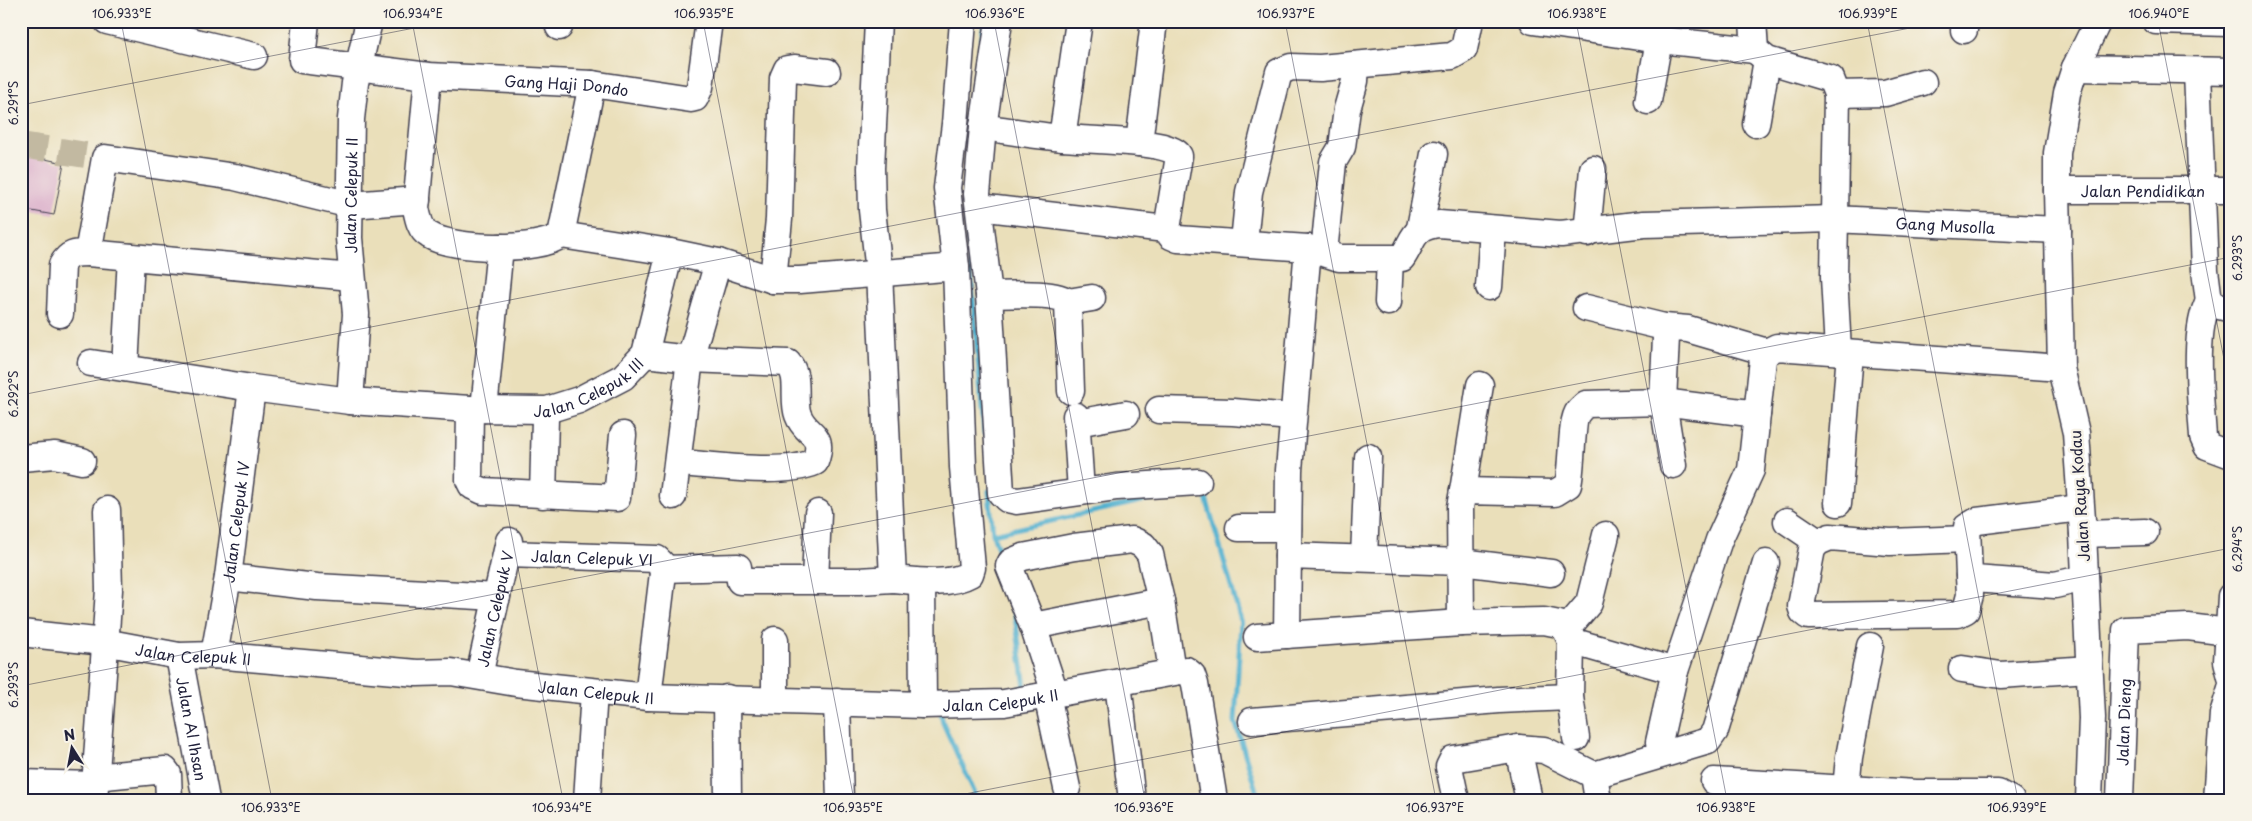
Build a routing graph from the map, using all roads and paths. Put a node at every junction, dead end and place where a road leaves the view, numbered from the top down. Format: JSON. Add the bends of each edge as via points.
{"nodes":[{"id":1,"x":107,"y":21,"type":"edge"},
{"id":2,"x":306,"y":21,"type":"edge"},
{"id":3,"x":369,"y":21,"type":"edge"},
{"id":4,"x":709,"y":21,"type":"edge"},
{"id":5,"x":878,"y":21,"type":"edge"},
{"id":6,"x":963,"y":21,"type":"edge"},
{"id":7,"x":999,"y":21,"type":"edge"},
{"id":8,"x":1079,"y":21,"type":"edge"},
{"id":9,"x":1154,"y":21,"type":"edge"},
{"id":10,"x":1470,"y":21,"type":"edge"},
{"id":11,"x":1753,"y":21,"type":"edge"},
{"id":12,"x":2098,"y":21,"type":"edge"},
{"id":13,"x":2156,"y":21,"type":"edge"},
{"id":14,"x":1546,"y":22,"type":"edge"},
{"id":15,"x":2229,"y":23,"type":"dead end"},
{"id":16,"x":1659,"y":40,"type":"junction"},
{"id":17,"x":1761,"y":55,"type":"junction"},
{"id":18,"x":254,"y":56,"type":"dead end"},
{"id":19,"x":1356,"y":65,"type":"junction"},
{"id":20,"x":359,"y":66,"type":"junction"},
{"id":21,"x":2075,"y":68,"type":"junction"},
{"id":22,"x":2231,"y":71,"type":"edge"},
{"id":23,"x":828,"y":72,"type":"dead end"},
{"id":24,"x":2197,"y":72,"type":"junction"},
{"id":25,"x":428,"y":76,"type":"junction"},
{"id":26,"x":1922,"y":82,"type":"dead end"},
{"id":27,"x":592,"y":84,"type":"junction"},
{"id":28,"x":1837,"y":94,"type":"junction"},
{"id":29,"x":1648,"y":101,"type":"dead end"},
{"id":30,"x":1756,"y":124,"type":"dead end"},
{"id":31,"x":983,"y":127,"type":"junction"},
{"id":32,"x":1062,"y":138,"type":"junction"},
{"id":33,"x":1139,"y":143,"type":"junction"},
{"id":34,"x":1434,"y":154,"type":"dead end"},
{"id":35,"x":1593,"y":169,"type":"dead end"},
{"id":36,"x":2056,"y":190,"type":"junction"},
{"id":37,"x":2202,"y":190,"type":"junction"},
{"id":38,"x":2231,"y":190,"type":"edge"},
{"id":39,"x":965,"y":194,"type":"junction"},
{"id":40,"x":417,"y":200,"type":"junction"},
{"id":41,"x":351,"y":204,"type":"junction"},
{"id":42,"x":1834,"y":219,"type":"junction"},
{"id":43,"x":1420,"y":228,"type":"junction"},
{"id":44,"x":1166,"y":229,"type":"junction"},
{"id":45,"x":1493,"y":229,"type":"junction"},
{"id":46,"x":2058,"y":230,"type":"junction"},
{"id":47,"x":1587,"y":232,"type":"junction"},
{"id":48,"x":562,"y":236,"type":"junction"},
{"id":49,"x":1244,"y":242,"type":"junction"},
{"id":50,"x":500,"y":247,"type":"junction"},
{"id":51,"x":1316,"y":251,"type":"junction"},
{"id":52,"x":670,"y":252,"type":"junction"},
{"id":53,"x":88,"y":253,"type":"junction"},
{"id":54,"x":131,"y":257,"type":"junction"},
{"id":55,"x":1390,"y":260,"type":"junction"},
{"id":56,"x":718,"y":262,"type":"junction"},
{"id":57,"x":956,"y":267,"type":"junction"},
{"id":58,"x":879,"y":272,"type":"junction"},
{"id":59,"x":352,"y":277,"type":"junction"},
{"id":60,"x":773,"y":280,"type":"junction"},
{"id":61,"x":1489,"y":287,"type":"dead end"},
{"id":62,"x":989,"y":295,"type":"junction"},
{"id":63,"x":1388,"y":302,"type":"dead end"},
{"id":64,"x":2220,"y":305,"type":"edge"},
{"id":65,"x":1586,"y":308,"type":"dead end"},
{"id":66,"x":60,"y":314,"type":"dead end"},
{"id":67,"x":1664,"y":327,"type":"junction"},
{"id":68,"x":1767,"y":352,"type":"junction"},
{"id":69,"x":1844,"y":352,"type":"junction"},
{"id":70,"x":645,"y":354,"type":"junction"},
{"id":71,"x":690,"y":359,"type":"junction"},
{"id":72,"x":91,"y":363,"type":"dead end"},
{"id":73,"x":125,"y":368,"type":"junction"},
{"id":74,"x":2061,"y":368,"type":"junction"},
{"id":75,"x":1480,"y":385,"type":"dead end"},
{"id":76,"x":252,"y":388,"type":"junction"},
{"id":77,"x":350,"y":401,"type":"junction"},
{"id":78,"x":1663,"y":402,"type":"junction"},
{"id":79,"x":477,"y":409,"type":"junction"},
{"id":80,"x":1075,"y":410,"type":"junction"},
{"id":81,"x":1159,"y":410,"type":"dead end"},
{"id":82,"x":1126,"y":414,"type":"dead end"},
{"id":83,"x":1756,"y":414,"type":"junction"},
{"id":84,"x":545,"y":418,"type":"dead end"},
{"id":85,"x":1292,"y":418,"type":"junction"},
{"id":86,"x":623,"y":435,"type":"dead end"},
{"id":87,"x":2231,"y":455,"type":"edge"},
{"id":88,"x":1368,"y":457,"type":"dead end"},
{"id":89,"x":21,"y":458,"type":"edge"},
{"id":90,"x":82,"y":461,"type":"dead end"},
{"id":91,"x":678,"y":463,"type":"junction"},
{"id":92,"x":1672,"y":465,"type":"dead end"},
{"id":93,"x":1198,"y":482,"type":"dead end"},
{"id":94,"x":1081,"y":491,"type":"junction"},
{"id":95,"x":1463,"y":491,"type":"junction"},
{"id":96,"x":543,"y":495,"type":"junction"},
{"id":97,"x":673,"y":496,"type":"dead end"},
{"id":98,"x":1838,"y":503,"type":"dead end"},
{"id":99,"x":2080,"y":508,"type":"junction"},
{"id":100,"x":107,"y":510,"type":"dead end"},
{"id":101,"x":818,"y":513,"type":"dead end"},
{"id":102,"x":1787,"y":521,"type":"dead end"},
{"id":103,"x":1238,"y":528,"type":"dead end"},
{"id":104,"x":1288,"y":528,"type":"junction"},
{"id":105,"x":2145,"y":532,"type":"dead end"},
{"id":106,"x":2082,"y":534,"type":"junction"},
{"id":107,"x":1606,"y":535,"type":"dead end"},
{"id":108,"x":1966,"y":539,"type":"junction"},
{"id":109,"x":1818,"y":542,"type":"junction"},
{"id":110,"x":508,"y":548,"type":"joint"},
{"id":111,"x":1288,"y":556,"type":"junction"},
{"id":112,"x":1364,"y":558,"type":"junction"},
{"id":113,"x":1462,"y":562,"type":"junction"},
{"id":114,"x":1766,"y":563,"type":"dead end"},
{"id":115,"x":662,"y":569,"type":"junction"},
{"id":116,"x":1550,"y":573,"type":"dead end"},
{"id":117,"x":1969,"y":576,"type":"junction"},
{"id":118,"x":228,"y":577,"type":"junction"},
{"id":119,"x":2085,"y":578,"type":"junction"},
{"id":120,"x":893,"y":579,"type":"junction"},
{"id":121,"x":815,"y":581,"type":"junction"},
{"id":122,"x":922,"y":582,"type":"junction"},
{"id":123,"x":2231,"y":596,"type":"edge"},
{"id":124,"x":497,"y":597,"type":"junction"},
{"id":125,"x":1161,"y":601,"type":"junction"},
{"id":126,"x":1460,"y":623,"type":"junction"},
{"id":127,"x":1034,"y":626,"type":"junction"},
{"id":128,"x":2228,"y":632,"type":"junction"},
{"id":129,"x":21,"y":633,"type":"edge"},
{"id":130,"x":1287,"y":635,"type":"junction"},
{"id":131,"x":1568,"y":636,"type":"junction"},
{"id":132,"x":1257,"y":637,"type":"dead end"},
{"id":133,"x":775,"y":640,"type":"dead end"},
{"id":134,"x":104,"y":642,"type":"junction"},
{"id":135,"x":1870,"y":646,"type":"dead end"},
{"id":136,"x":214,"y":655,"type":"junction"},
{"id":137,"x":179,"y":656,"type":"junction"},
{"id":138,"x":1962,"y":669,"type":"dead end"},
{"id":139,"x":2089,"y":669,"type":"junction"},
{"id":140,"x":1676,"y":670,"type":"junction"},
{"id":141,"x":1172,"y":671,"type":"junction"},
{"id":142,"x":479,"y":676,"type":"junction"},
{"id":143,"x":2231,"y":677,"type":"edge"},
{"id":144,"x":1118,"y":683,"type":"junction"},
{"id":145,"x":2231,"y":688,"type":"edge"},
{"id":146,"x":594,"y":692,"type":"junction"},
{"id":147,"x":1051,"y":694,"type":"junction"},
{"id":148,"x":648,"y":697,"type":"junction"},
{"id":149,"x":1570,"y":697,"type":"junction"},
{"id":150,"x":727,"y":698,"type":"junction"},
{"id":151,"x":775,"y":700,"type":"junction"},
{"id":152,"x":837,"y":702,"type":"junction"},
{"id":153,"x":925,"y":705,"type":"junction"},
{"id":154,"x":1252,"y":721,"type":"dead end"},
{"id":155,"x":1576,"y":738,"type":"dead end"},
{"id":156,"x":1518,"y":748,"type":"junction"},
{"id":157,"x":1654,"y":751,"type":"junction"},
{"id":158,"x":1594,"y":775,"type":"junction"},
{"id":159,"x":1714,"y":781,"type":"dead end"},
{"id":160,"x":21,"y":783,"type":"edge"},
{"id":161,"x":94,"y":787,"type":"edge"},
{"id":162,"x":1067,"y":788,"type":"dead end"},
{"id":163,"x":1845,"y":794,"type":"edge"},
{"id":164,"x":1915,"y":796,"type":"edge"},
{"id":165,"x":1451,"y":799,"type":"edge"},
{"id":166,"x":169,"y":800,"type":"edge"},
{"id":167,"x":206,"y":800,"type":"edge"},
{"id":168,"x":587,"y":800,"type":"edge"},
{"id":169,"x":728,"y":800,"type":"edge"},
{"id":170,"x":840,"y":800,"type":"edge"},
{"id":171,"x":1132,"y":800,"type":"edge"},
{"id":172,"x":1214,"y":800,"type":"edge"},
{"id":173,"x":1529,"y":800,"type":"edge"},
{"id":174,"x":1598,"y":800,"type":"edge"},
{"id":175,"x":2011,"y":800,"type":"edge"},
{"id":176,"x":2089,"y":800,"type":"edge"},
{"id":177,"x":2120,"y":800,"type":"edge"},
{"id":178,"x":2217,"y":800,"type":"edge"}],
"edges":[{"from":1,"to":18,"type":"street"},
{"from":2,"to":20,"type":"street","name":"Gang Haji Dondo","via":[[302,60]]},
{"from":3,"to":20,"type":"street","name":"Jalan Celepuk II"},
{"from":4,"to":27,"type":"street","name":"Gang Haji Dondo","via":[[700,87],[694,98]]},
{"from":5,"to":58,"type":"street","via":[[871,168]]},
{"from":6,"to":39,"type":"street","via":[[955,124]]},
{"from":7,"to":31,"type":"street"},
{"from":8,"to":32,"type":"street"},
{"from":9,"to":33,"type":"street"},
{"from":10,"to":19,"type":"street","via":[[1464,49],[1459,53]]},
{"from":11,"to":17,"type":"street"},
{"from":12,"to":21,"type":"street","name":"Jalan Raya Kodau"},
{"from":13,"to":15,"type":"street"},
{"from":14,"to":16,"type":"street"},
{"from":16,"to":17,"type":"street"},
{"from":16,"to":29,"type":"street"},
{"from":17,"to":28,"type":"street","via":[[1831,79]]},
{"from":17,"to":30,"type":"street"},
{"from":19,"to":49,"type":"street","via":[[1291,67],[1278,72],[1249,192]]},
{"from":19,"to":51,"type":"street","via":[[1356,81],[1347,109],[1342,147],[1333,162]]},
{"from":20,"to":25,"type":"street","name":"Gang Haji Dondo"},
{"from":20,"to":41,"type":"street","name":"Jalan Celepuk II","via":[[351,119]]},
{"from":21,"to":24,"type":"street"},
{"from":21,"to":36,"type":"street","name":"Jalan Raya Kodau","via":[[2061,121]]},
{"from":22,"to":24,"type":"street"},
{"from":23,"to":60,"type":"street","via":[[794,68],[787,69],[784,78],[779,219]]},
{"from":24,"to":37,"type":"street"},
{"from":25,"to":27,"type":"street","name":"Gang Haji Dondo"},
{"from":25,"to":40,"type":"street"},
{"from":26,"to":28,"type":"street","via":[[1885,93]]},
{"from":27,"to":48,"type":"street"},
{"from":28,"to":42,"type":"street"},
{"from":31,"to":32,"type":"street"},
{"from":31,"to":39,"type":"street"},
{"from":32,"to":33,"type":"street"},
{"from":33,"to":44,"type":"street","via":[[1174,150],[1179,156]]},
{"from":34,"to":43,"type":"street"},
{"from":35,"to":47,"type":"street"},
{"from":36,"to":37,"type":"street","name":"Jalan Pendidikan"},
{"from":36,"to":46,"type":"street","name":"Jalan Raya Kodau"},
{"from":37,"to":38,"type":"street","name":"Jalan Pendidikan"},
{"from":37,"to":64,"type":"street","via":[[2205,270]]},
{"from":39,"to":44,"type":"street"},
{"from":39,"to":57,"type":"street"},
{"from":39,"to":62,"type":"street"},
{"from":40,"to":41,"type":"street"},
{"from":40,"to":50,"type":"street","via":[[418,219],[429,236],[449,243]]},
{"from":41,"to":53,"type":"street","via":[[236,177],[105,158]]},
{"from":41,"to":59,"type":"street","name":"Jalan Celepuk II"},
{"from":42,"to":46,"type":"street","name":"Gang Musolla"},
{"from":42,"to":47,"type":"street","name":"Gang Musolla","via":[[1644,224]]},
{"from":42,"to":69,"type":"street","via":[[1834,277]]},
{"from":43,"to":45,"type":"street","name":"Gang Musolla","via":[[1439,224]]},
{"from":43,"to":55,"type":"street","via":[[1402,258]]},
{"from":44,"to":49,"type":"street","via":[[1178,239]]},
{"from":45,"to":47,"type":"street","name":"Gang Musolla","via":[[1561,234]]},
{"from":45,"to":61,"type":"street"},
{"from":46,"to":74,"type":"street","name":"Jalan Raya Kodau"},
{"from":48,"to":50,"type":"street","via":[[549,243]]},
{"from":48,"to":52,"type":"street"},
{"from":49,"to":51,"type":"street"},
{"from":50,"to":79,"type":"street"},
{"from":51,"to":55,"type":"street","via":[[1339,258]]},
{"from":51,"to":85,"type":"street"},
{"from":52,"to":56,"type":"street"},
{"from":52,"to":70,"type":"street","name":"Jalan Celepuk III"},
{"from":53,"to":54,"type":"street"},
{"from":53,"to":66,"type":"street","via":[[74,253],[62,265]]},
{"from":54,"to":59,"type":"street"},
{"from":54,"to":73,"type":"street"},
{"from":55,"to":63,"type":"street"},
{"from":56,"to":60,"type":"street"},
{"from":56,"to":71,"type":"street"},
{"from":57,"to":58,"type":"street"},
{"from":57,"to":122,"type":"street","via":[[963,467],[972,568],[970,574],[963,578]]},
{"from":58,"to":60,"type":"street"},
{"from":58,"to":120,"type":"street"},
{"from":59,"to":77,"type":"street","name":"Jalan Celepuk II","via":[[356,314]]},
{"from":62,"to":80,"type":"street","via":[[1080,300]]},
{"from":62,"to":94,"type":"street","via":[[1001,493],[1007,500],[1017,501]]},
{"from":64,"to":87,"type":"street","via":[[2202,313],[2203,437],[2207,446]]},
{"from":65,"to":67,"type":"street"},
{"from":67,"to":68,"type":"street","via":[[1688,329]]},
{"from":67,"to":78,"type":"street"},
{"from":68,"to":69,"type":"street","via":[[1777,347]]},
{"from":68,"to":83,"type":"street","via":[[1763,360]]},
{"from":69,"to":74,"type":"street"},
{"from":69,"to":98,"type":"street"},
{"from":70,"to":71,"type":"street"},
{"from":70,"to":79,"type":"street","name":"Jalan Celepuk III","via":[[623,377],[579,400],[547,410]]},
{"from":71,"to":91,"type":"street"},
{"from":71,"to":91,"type":"street","via":[[788,363],[795,384],[798,414],[813,432],[820,449],[815,462],[802,468]]},
{"from":72,"to":73,"type":"street","name":"Jalan Celepuk III"},
{"from":73,"to":76,"type":"street","name":"Jalan Celepuk III"},
{"from":74,"to":99,"type":"street","name":"Jalan Raya Kodau","via":[[2076,434]]},
{"from":75,"to":95,"type":"street"},
{"from":76,"to":77,"type":"street","name":"Jalan Celepuk III"},
{"from":76,"to":118,"type":"street","name":"Jalan Celepuk IV"},
{"from":77,"to":79,"type":"street","name":"Jalan Celepuk III"},
{"from":78,"to":83,"type":"street"},
{"from":78,"to":92,"type":"street"},
{"from":78,"to":95,"type":"street","via":[[1586,404],[1576,413],[1568,485],[1555,493]]},
{"from":79,"to":96,"type":"street","via":[[468,467],[472,486],[483,491]]},
{"from":80,"to":82,"type":"street"},
{"from":80,"to":94,"type":"street"},
{"from":81,"to":85,"type":"street"},
{"from":83,"to":140,"type":"street","via":[[1751,470],[1718,540]]},
{"from":84,"to":96,"type":"street"},
{"from":85,"to":104,"type":"street"},
{"from":86,"to":96,"type":"street","via":[[617,498]]},
{"from":88,"to":112,"type":"street"},
{"from":89,"to":90,"type":"street","via":[[55,455]]},
{"from":91,"to":97,"type":"street"},
{"from":93,"to":94,"type":"street"},
{"from":95,"to":113,"type":"street","via":[[1460,507]]},
{"from":99,"to":106,"type":"street","name":"Jalan Raya Kodau"},
{"from":99,"to":108,"type":"street","via":[[1977,522],[1967,527]]},
{"from":100,"to":134,"type":"street","via":[[109,590]]},
{"from":101,"to":121,"type":"street"},
{"from":102,"to":109,"type":"street"},
{"from":103,"to":104,"type":"street"},
{"from":104,"to":111,"type":"street"},
{"from":105,"to":106,"type":"street"},
{"from":106,"to":119,"type":"street","name":"Jalan Raya Kodau"},
{"from":107,"to":131,"type":"street","via":[[1589,603]]},
{"from":108,"to":109,"type":"street","via":[[1890,542],[1830,537]]},
{"from":108,"to":117,"type":"street"},
{"from":109,"to":117,"type":"street","via":[[1812,549],[1801,606],[1808,616],[1958,614],[1966,610],[1970,595]]},
{"from":110,"to":115,"type":"street","name":"Jalan Celepuk VI","via":[[657,559]]},
{"from":110,"to":124,"type":"street","name":"Jalan Celepuk V"},
{"from":111,"to":112,"type":"street"},
{"from":111,"to":130,"type":"street"},
{"from":112,"to":113,"type":"street"},
{"from":113,"to":116,"type":"street"},
{"from":113,"to":126,"type":"street"},
{"from":114,"to":157,"type":"street","via":[[1711,736],[1708,741],[1693,747]]},
{"from":115,"to":121,"type":"street","via":[[738,567],[740,581]]},
{"from":115,"to":148,"type":"street","name":"Jalan Celepuk VI"},
{"from":117,"to":119,"type":"street","via":[[2055,585]]},
{"from":118,"to":124,"type":"street","via":[[318,587]]},
{"from":118,"to":136,"type":"street","name":"Jalan Celepuk IV"},
{"from":119,"to":139,"type":"street","name":"Jalan Raya Kodau"},
{"from":120,"to":121,"type":"street"},
{"from":120,"to":122,"type":"street"},
{"from":122,"to":153,"type":"street"},
{"from":123,"to":128,"type":"street"},
{"from":124,"to":142,"type":"street","name":"Jalan Celepuk V"},
{"from":125,"to":127,"type":"street"},
{"from":125,"to":127,"type":"street","via":[[1150,554],[1143,545],[1132,540],[1023,557],[1009,566]]},
{"from":125,"to":141,"type":"street"},
{"from":126,"to":130,"type":"street"},
{"from":126,"to":131,"type":"street","via":[[1544,621],[1559,624]]},
{"from":127,"to":147,"type":"street"},
{"from":128,"to":143,"type":"street","via":[[2227,661]]},
{"from":128,"to":177,"type":"street","name":"Jalan Dieng","via":[[2188,627],[2126,630]]},
{"from":129,"to":134,"type":"street","name":"Jalan Celepuk II"},
{"from":130,"to":132,"type":"street"},
{"from":131,"to":140,"type":"street"},
{"from":131,"to":149,"type":"street"},
{"from":133,"to":151,"type":"street"},
{"from":134,"to":137,"type":"street","name":"Jalan Celepuk II"},
{"from":134,"to":161,"type":"street"},
{"from":135,"to":163,"type":"street"},
{"from":136,"to":137,"type":"street","name":"Jalan Celepuk II"},
{"from":136,"to":142,"type":"street","name":"Jalan Celepuk II"},
{"from":137,"to":167,"type":"street","name":"Jalan Al Ihsan"},
{"from":138,"to":139,"type":"street","via":[[2001,675]]},
{"from":139,"to":176,"type":"street","name":"Jalan Raya Kodau","via":[[2092,718]]},
{"from":140,"to":157,"type":"street"},
{"from":141,"to":144,"type":"street","name":"Jalan Celepuk II"},
{"from":141,"to":172,"type":"street","via":[[1189,670],[1192,675]]},
{"from":142,"to":146,"type":"street","name":"Jalan Celepuk II"},
{"from":144,"to":147,"type":"street","name":"Jalan Celepuk II"},
{"from":144,"to":171,"type":"street"},
{"from":145,"to":178,"type":"street","via":[[2224,714]]},
{"from":146,"to":148,"type":"street","name":"Jalan Celepuk II"},
{"from":146,"to":168,"type":"street"},
{"from":147,"to":153,"type":"street","name":"Jalan Celepuk II","via":[[1004,703]]},
{"from":147,"to":162,"type":"street"},
{"from":148,"to":150,"type":"street","name":"Jalan Celepuk II"},
{"from":149,"to":154,"type":"street"},
{"from":149,"to":155,"type":"street"},
{"from":150,"to":151,"type":"street","name":"Jalan Celepuk II"},
{"from":150,"to":169,"type":"street"},
{"from":151,"to":152,"type":"street","name":"Jalan Celepuk II"},
{"from":152,"to":153,"type":"street","name":"Jalan Celepuk II"},
{"from":152,"to":170,"type":"street"},
{"from":156,"to":158,"type":"street","via":[[1544,750]]},
{"from":156,"to":165,"type":"street","via":[[1453,759],[1450,762]]},
{"from":156,"to":173,"type":"street"},
{"from":157,"to":158,"type":"street"},
{"from":158,"to":174,"type":"street"},
{"from":159,"to":163,"type":"street"},
{"from":160,"to":161,"type":"street"},
{"from":161,"to":166,"type":"street","via":[[167,772]]},
{"from":163,"to":164,"type":"street"},
{"from":164,"to":175,"type":"street","via":[[1998,793]]}]}
